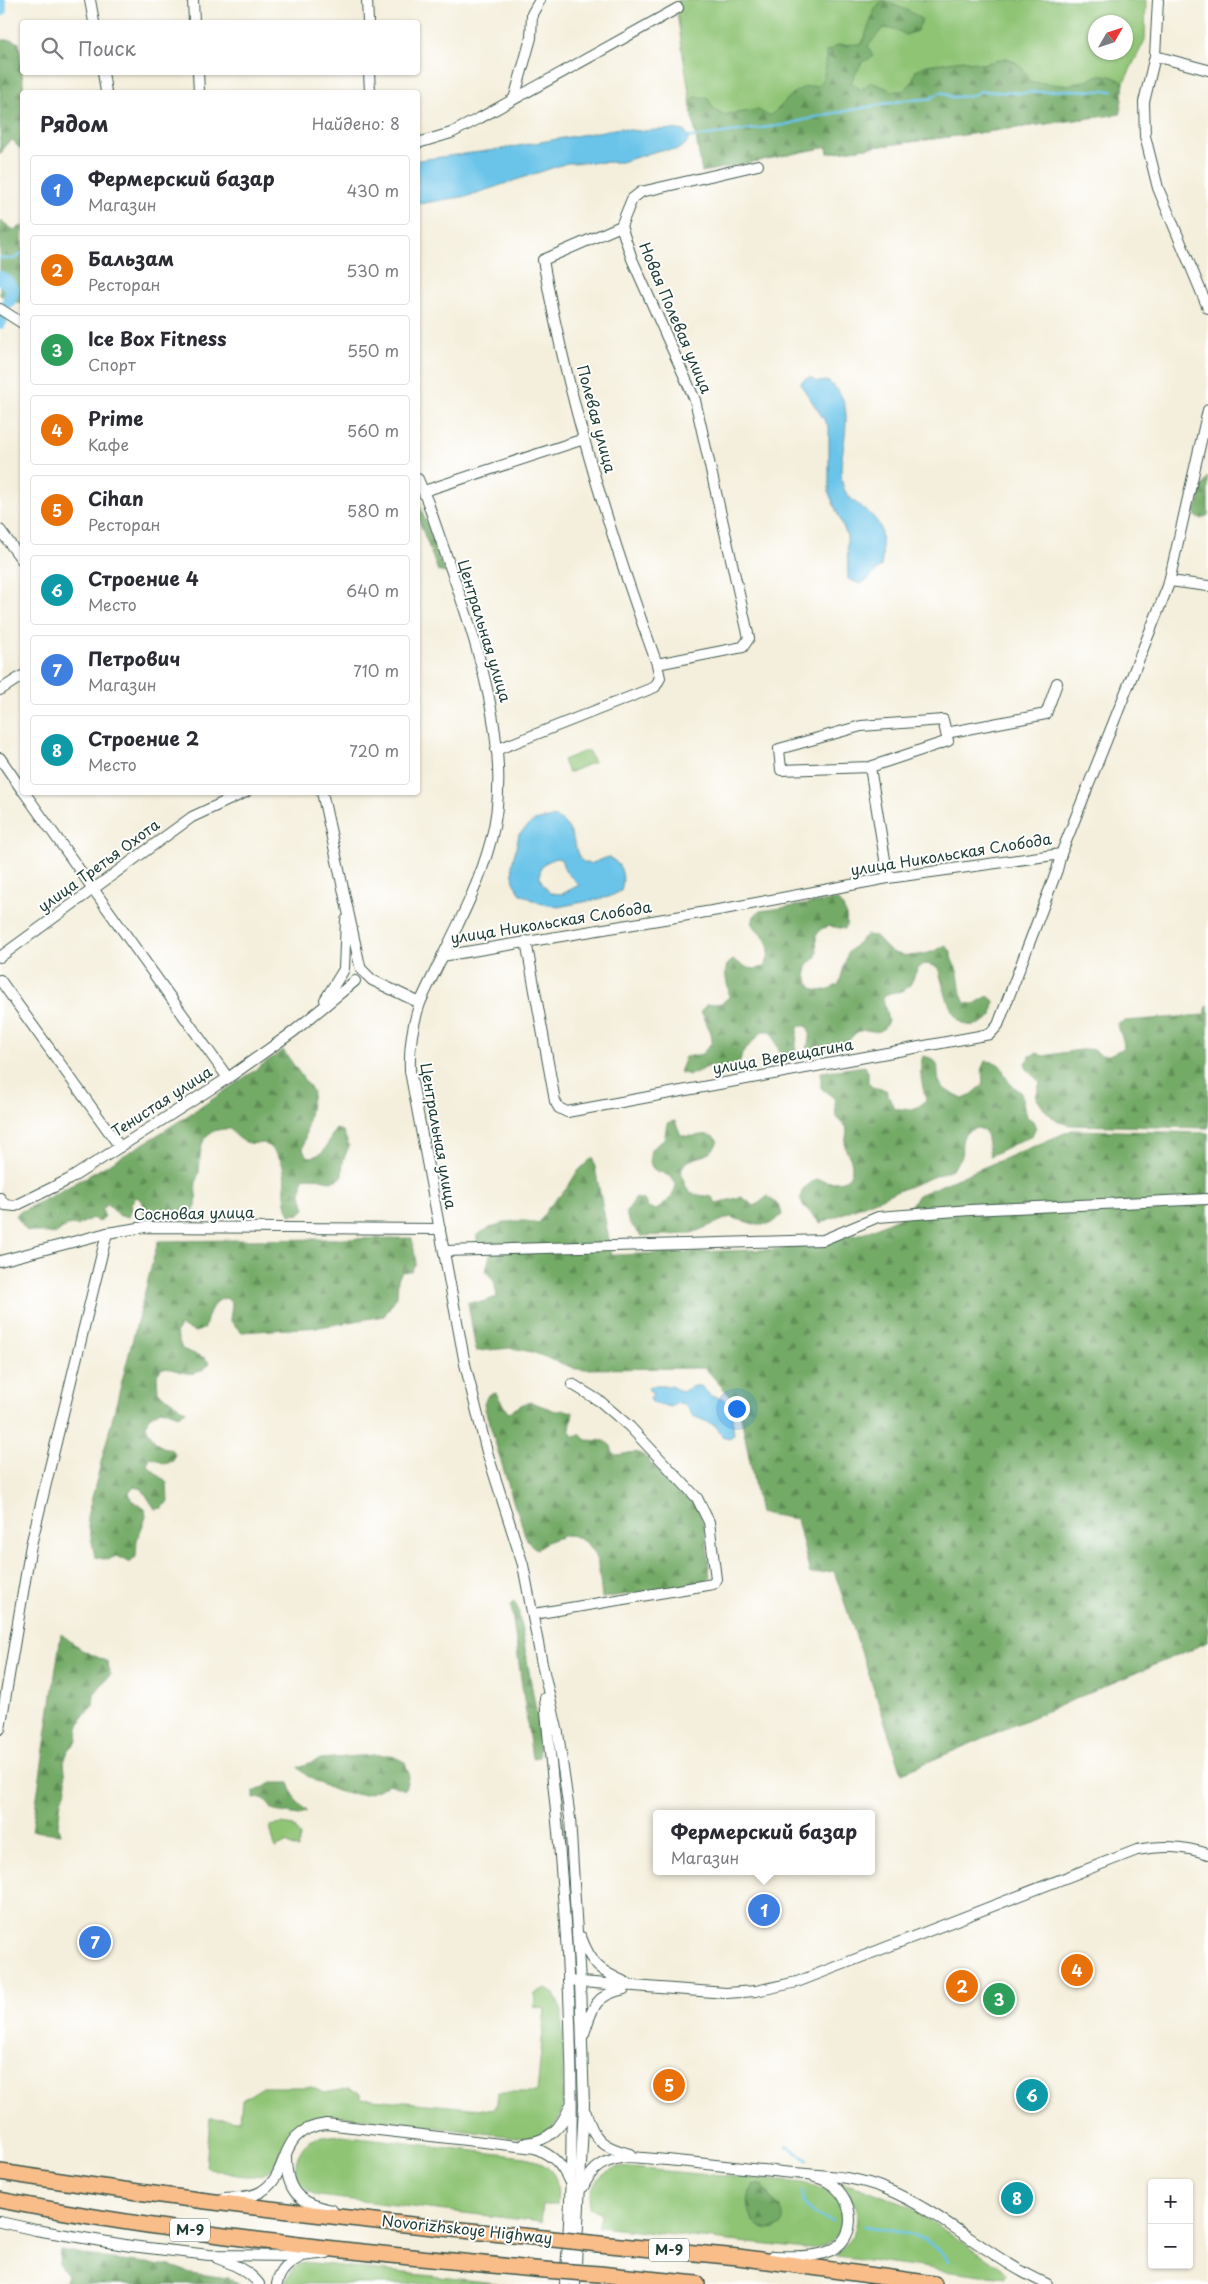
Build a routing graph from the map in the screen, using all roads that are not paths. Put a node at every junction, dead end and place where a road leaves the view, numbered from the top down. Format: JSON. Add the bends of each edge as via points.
{"nodes":[{"id":1,"x":90,"y":0,"type":"edge"},
{"id":2,"x":193,"y":0,"type":"edge"},
{"id":3,"x":367,"y":0,"type":"edge"},
{"id":4,"x":540,"y":0,"type":"edge"},
{"id":5,"x":1158,"y":0,"type":"edge"},
{"id":6,"x":678,"y":8,"type":"dead end"},
{"id":7,"x":94,"y":20,"type":"edge"},
{"id":8,"x":194,"y":20,"type":"edge"},
{"id":9,"x":368,"y":20,"type":"edge"},
{"id":10,"x":1155,"y":56,"type":"junction"},
{"id":11,"x":1208,"y":70,"type":"edge"},
{"id":12,"x":103,"y":75,"type":"edge"},
{"id":13,"x":198,"y":75,"type":"edge"},
{"id":14,"x":369,"y":75,"type":"edge"},
{"id":15,"x":106,"y":90,"type":"edge"},
{"id":16,"x":199,"y":90,"type":"edge"},
{"id":17,"x":370,"y":90,"type":"edge"},
{"id":18,"x":514,"y":99,"type":"junction"},
{"id":19,"x":420,"y":142,"type":"edge"},
{"id":20,"x":758,"y":165,"type":"dead end"},
{"id":21,"x":621,"y":226,"type":"junction"},
{"id":22,"x":1208,"y":308,"type":"edge"},
{"id":23,"x":0,"y":310,"type":"edge"},
{"id":24,"x":20,"y":323,"type":"edge"},
{"id":25,"x":1208,"y":410,"type":"edge"},
{"id":26,"x":584,"y":439,"type":"junction"},
{"id":27,"x":1204,"y":443,"type":"edge"},
{"id":28,"x":420,"y":483,"type":"edge"},
{"id":29,"x":424,"y":491,"type":"junction"},
{"id":30,"x":0,"y":530,"type":"edge"},
{"id":31,"x":20,"y":557,"type":"edge"},
{"id":32,"x":1170,"y":581,"type":"junction"},
{"id":33,"x":1208,"y":586,"type":"edge"},
{"id":34,"x":657,"y":664,"type":"junction"},
{"id":35,"x":20,"y":677,"type":"edge"},
{"id":36,"x":1057,"y":683,"type":"dead end"},
{"id":37,"x":0,"y":690,"type":"edge"},
{"id":38,"x":946,"y":734,"type":"junction"},
{"id":39,"x":496,"y":750,"type":"junction"},
{"id":40,"x":0,"y":758,"type":"edge"},
{"id":41,"x":870,"y":767,"type":"junction"},
{"id":42,"x":20,"y":787,"type":"edge"},
{"id":43,"x":26,"y":795,"type":"edge"},
{"id":44,"x":240,"y":795,"type":"edge"},
{"id":45,"x":323,"y":795,"type":"edge"},
{"id":46,"x":1061,"y":854,"type":"junction"},
{"id":47,"x":888,"y":878,"type":"junction"},
{"id":48,"x":93,"y":889,"type":"junction"},
{"id":49,"x":346,"y":899,"type":"junction"},
{"id":50,"x":526,"y":941,"type":"junction"},
{"id":51,"x":0,"y":956,"type":"edge"},
{"id":52,"x":442,"y":956,"type":"junction"},
{"id":53,"x":361,"y":968,"type":"junction"},
{"id":54,"x":344,"y":969,"type":"junction"},
{"id":55,"x":0,"y":980,"type":"edge"},
{"id":56,"x":356,"y":980,"type":"junction"},
{"id":57,"x":372,"y":980,"type":"junction"},
{"id":58,"x":420,"y":1003,"type":"junction"},
{"id":59,"x":317,"y":1011,"type":"junction"},
{"id":60,"x":228,"y":1078,"type":"junction"},
{"id":61,"x":120,"y":1147,"type":"junction"},
{"id":62,"x":0,"y":1198,"type":"edge"},
{"id":63,"x":1208,"y":1199,"type":"edge"},
{"id":64,"x":440,"y":1229,"type":"junction"},
{"id":65,"x":107,"y":1233,"type":"junction"},
{"id":66,"x":444,"y":1251,"type":"junction"},
{"id":67,"x":0,"y":1261,"type":"edge"},
{"id":68,"x":572,"y":1384,"type":"dead end"},
{"id":69,"x":534,"y":1614,"type":"junction"},
{"id":70,"x":542,"y":1664,"type":"junction"},
{"id":71,"x":0,"y":1729,"type":"edge"},
{"id":72,"x":1208,"y":1854,"type":"edge"},
{"id":73,"x":577,"y":1927,"type":"junction"},
{"id":74,"x":568,"y":1981,"type":"junction"},
{"id":75,"x":580,"y":1982,"type":"junction"},
{"id":76,"x":634,"y":1986,"type":"junction"},
{"id":77,"x":582,"y":2042,"type":"junction"},
{"id":78,"x":572,"y":2101,"type":"junction"},
{"id":79,"x":584,"y":2105,"type":"junction"},
{"id":80,"x":514,"y":2144,"type":"junction"},
{"id":81,"x":286,"y":2154,"type":"junction"},
{"id":82,"x":648,"y":2158,"type":"junction"},
{"id":83,"x":0,"y":2172,"type":"edge"},
{"id":84,"x":802,"y":2174,"type":"junction"},
{"id":85,"x":570,"y":2183,"type":"junction"},
{"id":86,"x":580,"y":2193,"type":"junction"},
{"id":87,"x":0,"y":2200,"type":"edge"},
{"id":88,"x":203,"y":2200,"type":"junction"},
{"id":89,"x":0,"y":2222,"type":"edge"},
{"id":90,"x":406,"y":2225,"type":"junction"},
{"id":91,"x":381,"y":2254,"type":"junction"},
{"id":92,"x":210,"y":2255,"type":"junction"},
{"id":93,"x":302,"y":2256,"type":"junction"},
{"id":94,"x":738,"y":2257,"type":"junction"},
{"id":95,"x":638,"y":2277,"type":"junction"},
{"id":96,"x":259,"y":2284,"type":"edge"},
{"id":97,"x":277,"y":2284,"type":"edge"},
{"id":98,"x":565,"y":2284,"type":"edge"},
{"id":99,"x":575,"y":2284,"type":"edge"},
{"id":100,"x":654,"y":2284,"type":"edge"},
{"id":101,"x":697,"y":2284,"type":"edge"},
{"id":102,"x":934,"y":2284,"type":"edge"},
{"id":103,"x":1047,"y":2284,"type":"edge"}],
"edges":[{"from":1,"to":7,"type":"street"},
{"from":2,"to":8,"type":"street"},
{"from":3,"to":9,"type":"street"},
{"from":4,"to":18,"type":"street","via":[[532,14],[531,38]]},
{"from":5,"to":10,"type":"street"},
{"from":6,"to":18,"type":"street"},
{"from":10,"to":11,"type":"street"},
{"from":10,"to":22,"type":"street","via":[[1144,109],[1144,132],[1150,163]]},
{"from":12,"to":15,"type":"street"},
{"from":13,"to":16,"type":"street"},
{"from":14,"to":17,"type":"street"},
{"from":18,"to":19,"type":"street","via":[[451,133]]},
{"from":20,"to":21,"type":"street","via":[[641,192],[632,199]]},
{"from":21,"to":26,"type":"street","name":"Полевая улица","via":[[543,260],[552,313]]},
{"from":21,"to":34,"type":"street","name":"Новая Полевая улица","via":[[632,260],[695,400],[749,638],[743,647]]},
{"from":23,"to":24,"type":"street"},
{"from":25,"to":27,"type":"street","name":"улица Никольская Слобода"},
{"from":26,"to":29,"type":"street"},
{"from":26,"to":34,"type":"street","name":"Полевая улица"},
{"from":27,"to":32,"type":"street","name":"улица Никольская Слобода"},
{"from":28,"to":29,"type":"street","name":"Центральная улица"},
{"from":29,"to":39,"type":"street","name":"Центральная улица","via":[[484,675],[494,718]]},
{"from":30,"to":31,"type":"street"},
{"from":32,"to":33,"type":"street"},
{"from":32,"to":46,"type":"street","name":"улица Никольская Слобода"},
{"from":34,"to":39,"type":"street","via":[[660,678],[655,686]]},
{"from":35,"to":37,"type":"street"},
{"from":36,"to":38,"type":"street","via":[[1046,714]]},
{"from":38,"to":41,"type":"street","via":[[948,740]]},
{"from":38,"to":41,"type":"street","via":[[943,720],[861,726],[779,748],[781,770]]},
{"from":39,"to":52,"type":"street","name":"Центральная улица","via":[[497,797],[492,838],[482,872]]},
{"from":40,"to":42,"type":"street"},
{"from":41,"to":47,"type":"street"},
{"from":43,"to":48,"type":"street"},
{"from":44,"to":48,"type":"street","name":"улица Третья Охота","via":[[192,817]]},
{"from":45,"to":49,"type":"street"},
{"from":46,"to":47,"type":"street","name":"улица Никольская Слобода"},
{"from":46,"to":50,"type":"street","name":"улица Верещагина","via":[[998,1025],[990,1034],[567,1112],[555,1101]]},
{"from":47,"to":50,"type":"street","name":"улица Никольская Слобода"},
{"from":48,"to":51,"type":"street","name":"улица Третья Охота"},
{"from":48,"to":60,"type":"street"},
{"from":49,"to":53,"type":"street"},
{"from":49,"to":54,"type":"street"},
{"from":50,"to":52,"type":"street","name":"улица Никольская Слобода"},
{"from":52,"to":58,"type":"street","name":"Центральная улица"},
{"from":53,"to":54,"type":"street","via":[[350,963]]},
{"from":53,"to":56,"type":"street","via":[[361,975]]},
{"from":53,"to":57,"type":"street"},
{"from":54,"to":56,"type":"street","via":[[346,979]]},
{"from":54,"to":59,"type":"street","name":"Тенистая улица"},
{"from":55,"to":61,"type":"street"},
{"from":56,"to":57,"type":"street"},
{"from":56,"to":59,"type":"street","name":"Тенистая улица"},
{"from":57,"to":58,"type":"street"},
{"from":58,"to":64,"type":"street","name":"Центральная улица","via":[[409,1048],[410,1071]]},
{"from":59,"to":60,"type":"street","name":"Тенистая улица"},
{"from":60,"to":61,"type":"street","name":"Тенистая улица"},
{"from":61,"to":62,"type":"street","name":"Тенистая улица","via":[[68,1180],[16,1206],[5,1205]]},
{"from":63,"to":66,"type":"street","via":[[878,1217],[823,1240]]},
{"from":64,"to":65,"type":"street","name":"Сосновая улица","via":[[145,1227]]},
{"from":64,"to":66,"type":"street","name":"Центральная улица"},
{"from":65,"to":67,"type":"street","name":"Сосновая улица"},
{"from":65,"to":71,"type":"street","via":[[31,1545]]},
{"from":66,"to":69,"type":"street","name":"Центральная улица","via":[[474,1404],[515,1536]]},
{"from":68,"to":69,"type":"street","via":[[601,1402],[630,1428],[697,1498],[709,1522],[716,1579],[713,1584]]},
{"from":69,"to":70,"type":"street","name":"Центральная улица"},
{"from":70,"to":73,"type":"street","via":[[558,1733],[570,1818]]},
{"from":70,"to":74,"type":"street"},
{"from":72,"to":76,"type":"street","via":[[1177,1846],[1137,1850],[777,1987],[748,1993],[726,1993]]},
{"from":73,"to":75,"type":"street"},
{"from":73,"to":76,"type":"street","via":[[593,1963],[606,1974]]},
{"from":74,"to":75,"type":"street"},
{"from":74,"to":78,"type":"street"},
{"from":75,"to":76,"type":"street"},
{"from":75,"to":77,"type":"street"},
{"from":76,"to":77,"type":"street","via":[[612,1991],[596,2002]]},
{"from":77,"to":79,"type":"street"},
{"from":78,"to":80,"type":"street","number":"М-9","via":[[562,2124],[553,2134],[531,2143]]},
{"from":78,"to":85,"type":"street"},
{"from":79,"to":82,"type":"street","number":"М-9","via":[[592,2131],[601,2142]]},
{"from":79,"to":86,"type":"street"},
{"from":80,"to":81,"type":"street","number":"М-9","via":[[326,2124],[307,2128],[298,2134]]},
{"from":80,"to":85,"type":"street","number":"М-9","via":[[535,2148],[555,2158]]},
{"from":81,"to":88,"type":"street","number":"М-9","via":[[276,2175],[262,2191],[253,2195]]},
{"from":81,"to":90,"type":"street","number":"М-9","via":[[287,2178],[297,2196],[306,2202]]},
{"from":82,"to":84,"type":"street","number":"М-9"},
{"from":82,"to":86,"type":"street","number":"М-9","via":[[627,2157],[603,2162],[589,2174]]},
{"from":83,"to":88,"type":"highway","name":"Novorizhskoye Highway","number":"М-9","via":[[140,2194]]},
{"from":84,"to":94,"type":"street","number":"М-9","via":[[823,2179],[844,2196],[850,2216],[849,2228],[843,2239],[825,2253]]},
{"from":84,"to":103,"type":"street","number":"М-9","via":[[833,2174],[886,2189],[1003,2262]]},
{"from":85,"to":98,"type":"street"},
{"from":86,"to":99,"type":"street"},
{"from":87,"to":91,"type":"highway","name":"Novorizhskoye Highway","number":"М-9","via":[[144,2224]]},
{"from":88,"to":90,"type":"highway","name":"Novorizhskoye Highway","number":"М-9"},
{"from":89,"to":92,"type":"street","via":[[122,2244]]},
{"from":90,"to":94,"type":"highway","name":"Novorizhskoye Highway","number":"М-9","bridge":true},
{"from":91,"to":93,"type":"street","via":[[321,2253]]},
{"from":91,"to":95,"type":"highway","name":"Novorizhskoye Highway","number":"М-9","bridge":true},
{"from":92,"to":93,"type":"street"},
{"from":92,"to":96,"type":"street","number":"М-9","via":[[235,2265]]},
{"from":93,"to":97,"type":"street","via":[[285,2268]]},
{"from":94,"to":102,"type":"highway","name":"Novorizhskoye Highway","number":"М-9"},
{"from":95,"to":100,"type":"street","number":"М-9"},
{"from":95,"to":101,"type":"highway","name":"Novorizhskoye Highway","number":"М-9"}]}
